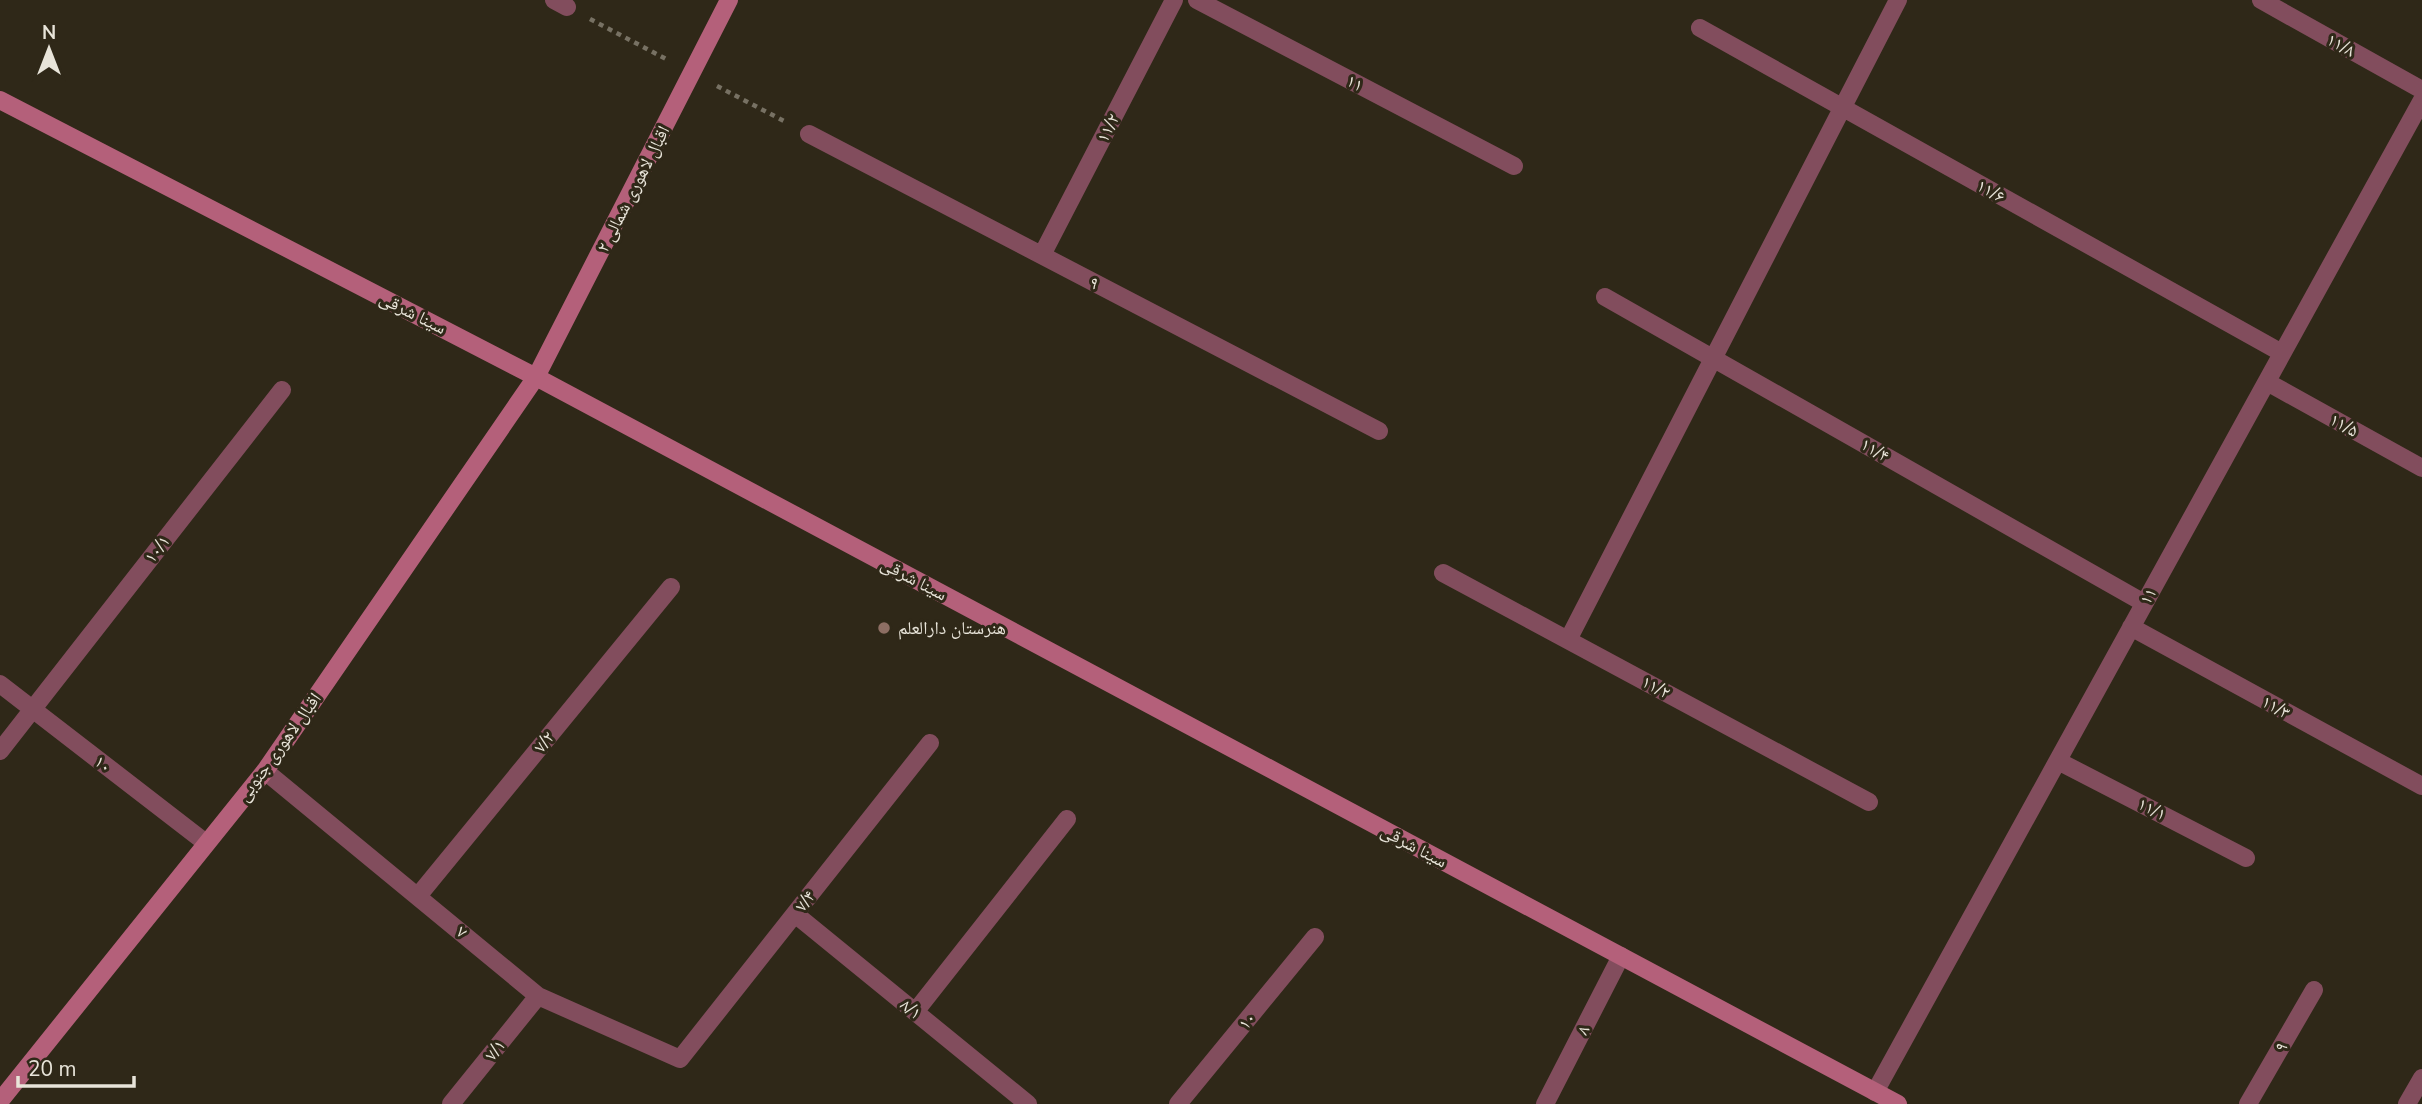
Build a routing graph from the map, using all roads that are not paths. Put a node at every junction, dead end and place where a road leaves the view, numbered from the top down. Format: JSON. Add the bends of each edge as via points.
{"nodes":[{"id":1,"x":729,"y":0,"type":"edge"},
{"id":2,"x":1174,"y":0,"type":"edge"},
{"id":3,"x":1197,"y":0,"type":"edge"},
{"id":4,"x":1898,"y":0,"type":"edge"},
{"id":5,"x":2261,"y":0,"type":"edge"},
{"id":6,"x":1700,"y":29,"type":"dead end"},
{"id":7,"x":2422,"y":90,"type":"edge"},
{"id":8,"x":0,"y":100,"type":"edge"},
{"id":9,"x":2422,"y":100,"type":"edge"},
{"id":10,"x":1842,"y":108,"type":"junction"},
{"id":11,"x":809,"y":134,"type":"dead end"},
{"id":12,"x":1514,"y":166,"type":"dead end"},
{"id":13,"x":1042,"y":256,"type":"junction"},
{"id":14,"x":1605,"y":297,"type":"dead end"},
{"id":15,"x":2282,"y":353,"type":"junction"},
{"id":16,"x":1713,"y":358,"type":"junction"},
{"id":17,"x":536,"y":377,"type":"junction"},
{"id":18,"x":2267,"y":382,"type":"junction"},
{"id":19,"x":282,"y":390,"type":"dead end"},
{"id":20,"x":1379,"y":431,"type":"dead end"},
{"id":21,"x":2422,"y":468,"type":"edge"},
{"id":22,"x":1443,"y":573,"type":"dead end"},
{"id":23,"x":671,"y":587,"type":"dead end"},
{"id":24,"x":2144,"y":603,"type":"junction"},
{"id":25,"x":2131,"y":627,"type":"junction"},
{"id":26,"x":1569,"y":640,"type":"junction"},
{"id":27,"x":0,"y":684,"type":"edge"},
{"id":28,"x":33,"y":709,"type":"junction"},
{"id":29,"x":930,"y":743,"type":"dead end"},
{"id":30,"x":0,"y":751,"type":"edge"},
{"id":31,"x":2058,"y":761,"type":"junction"},
{"id":32,"x":265,"y":771,"type":"junction"},
{"id":33,"x":2422,"y":786,"type":"edge"},
{"id":34,"x":1869,"y":802,"type":"dead end"},
{"id":35,"x":1068,"y":819,"type":"dead end"},
{"id":36,"x":206,"y":843,"type":"junction"},
{"id":37,"x":2246,"y":858,"type":"dead end"},
{"id":38,"x":418,"y":896,"type":"junction"},
{"id":39,"x":795,"y":914,"type":"junction"},
{"id":40,"x":1315,"y":937,"type":"dead end"},
{"id":41,"x":1621,"y":956,"type":"junction"},
{"id":42,"x":2314,"y":990,"type":"dead end"},
{"id":43,"x":538,"y":996,"type":"junction"},
{"id":44,"x":915,"y":1012,"type":"junction"},
{"id":45,"x":680,"y":1059,"type":"joint"},
{"id":46,"x":2422,"y":1078,"type":"edge"},
{"id":47,"x":1875,"y":1092,"type":"junction"},
{"id":48,"x":0,"y":1101,"type":"edge"},
{"id":49,"x":451,"y":1104,"type":"edge"},
{"id":50,"x":1028,"y":1104,"type":"edge"},
{"id":51,"x":1178,"y":1104,"type":"edge"},
{"id":52,"x":1545,"y":1104,"type":"edge"},
{"id":53,"x":1898,"y":1104,"type":"edge"},
{"id":54,"x":2248,"y":1104,"type":"edge"},
{"id":55,"x":2407,"y":1104,"type":"edge"}],
"edges":[{"from":1,"to":17,"type":"street","name":"اقبال لاهوری شمالی ۲"},
{"from":2,"to":13,"type":"street","name":"۱۱/۲"},
{"from":3,"to":12,"type":"street","name":"۱۱"},
{"from":4,"to":10,"type":"street"},
{"from":5,"to":7,"type":"street","name":"۱۱/۸"},
{"from":6,"to":10,"type":"street","name":"۱۱/۶"},
{"from":8,"to":17,"type":"street","name":"سینا شرقی"},
{"from":9,"to":15,"type":"street","name":"۱۱"},
{"from":10,"to":15,"type":"street","name":"۱۱/۶"},
{"from":10,"to":16,"type":"street"},
{"from":11,"to":13,"type":"street","name":"۹"},
{"from":13,"to":20,"type":"street","name":"۹"},
{"from":14,"to":16,"type":"street","name":"۱۱/۴"},
{"from":15,"to":18,"type":"street","name":"۱۱"},
{"from":16,"to":24,"type":"street","name":"۱۱/۴"},
{"from":16,"to":26,"type":"street"},
{"from":17,"to":32,"type":"street","name":"اقبال لاهوری جنوبی"},
{"from":17,"to":41,"type":"street","name":"سینا شرقی"},
{"from":18,"to":21,"type":"street","name":"۱۱/۵"},
{"from":18,"to":24,"type":"street","name":"۱۱"},
{"from":19,"to":28,"type":"street","name":"۱۰/۱"},
{"from":22,"to":26,"type":"street","name":"۱۱/۲"},
{"from":23,"to":38,"type":"street","name":"۷/۲"},
{"from":24,"to":25,"type":"street","name":"۱۱"},
{"from":25,"to":31,"type":"street","name":"۱۱"},
{"from":25,"to":33,"type":"street","name":"۱۱/۳"},
{"from":26,"to":34,"type":"street","name":"۱۱/۲"},
{"from":27,"to":28,"type":"street","name":"۱۰"},
{"from":28,"to":30,"type":"street","name":"۱۰/۱"},
{"from":28,"to":36,"type":"street","name":"۱۰"},
{"from":29,"to":39,"type":"street","name":"۷/۴"},
{"from":31,"to":37,"type":"street","name":"۱۱/۱"},
{"from":31,"to":47,"type":"street","name":"۱۱"},
{"from":32,"to":36,"type":"street","name":"اقبال لاهوری جنوبی"},
{"from":32,"to":38,"type":"street","name":"۷"},
{"from":35,"to":44,"type":"street"},
{"from":36,"to":48,"type":"street","name":"اقبال لاهوری جنوبی"},
{"from":38,"to":43,"type":"street","name":"۷"},
{"from":39,"to":44,"type":"street","name":"۸/۱"},
{"from":39,"to":45,"type":"street","name":"۷/۴"},
{"from":40,"to":51,"type":"street","name":"۱۰"},
{"from":41,"to":47,"type":"street","name":"سینا شرقی"},
{"from":41,"to":52,"type":"street","name":"۸"},
{"from":42,"to":54,"type":"street","name":"۹"},
{"from":43,"to":45,"type":"street","name":"۷"},
{"from":43,"to":49,"type":"street","name":"۷/۱"},
{"from":44,"to":50,"type":"street","name":"۸/۱"},
{"from":46,"to":55,"type":"street"},
{"from":47,"to":53,"type":"street","name":"سینا شرقی"}]}
